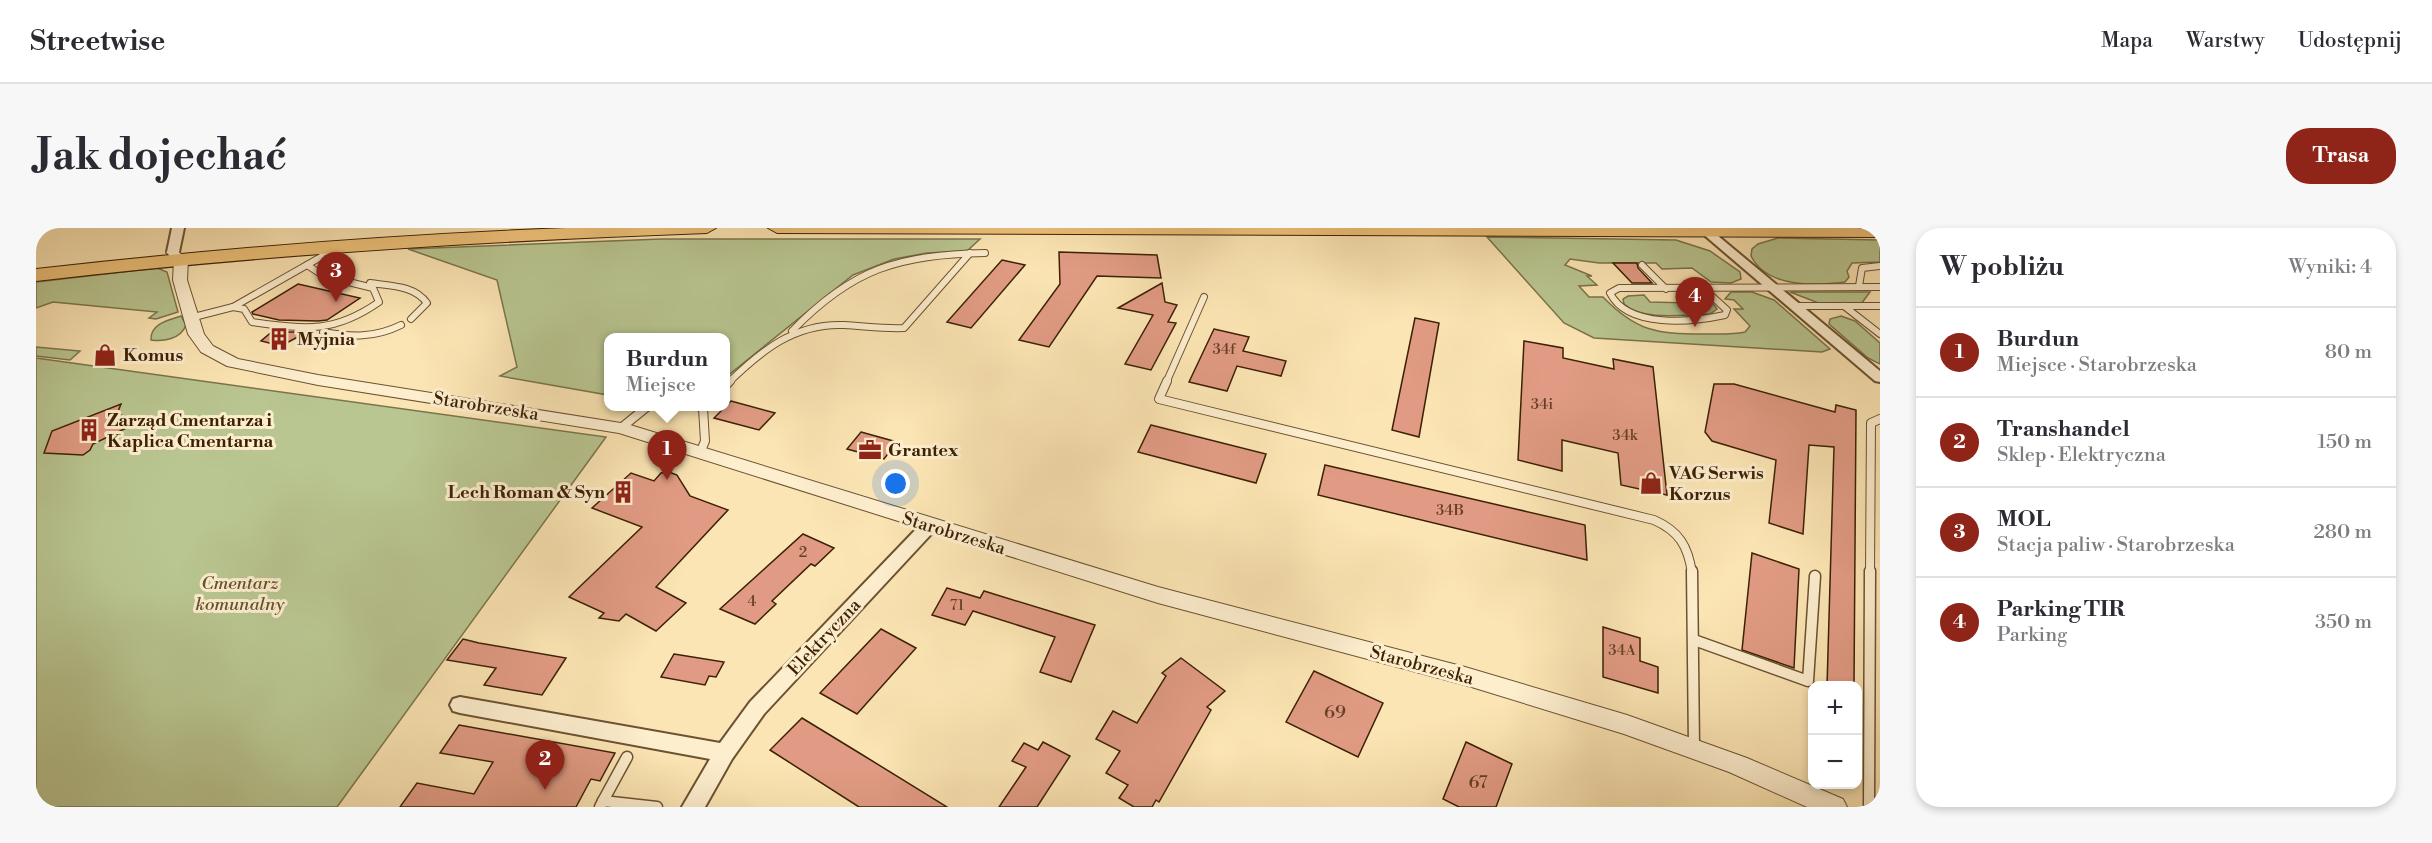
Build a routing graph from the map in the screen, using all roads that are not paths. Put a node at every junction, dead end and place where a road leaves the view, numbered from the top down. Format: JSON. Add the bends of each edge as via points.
{"nodes":[{"id":1,"x":178,"y":228,"type":"edge"},
{"id":2,"x":502,"y":228,"type":"edge"},
{"id":3,"x":707,"y":228,"type":"edge"},
{"id":4,"x":777,"y":228,"type":"edge"},
{"id":5,"x":1707,"y":232,"type":"junction"},
{"id":6,"x":1880,"y":232,"type":"edge"},
{"id":7,"x":342,"y":245,"type":"junction"},
{"id":8,"x":970,"y":253,"type":"junction"},
{"id":9,"x":985,"y":253,"type":"dead end"},
{"id":10,"x":177,"y":256,"type":"junction"},
{"id":11,"x":307,"y":265,"type":"junction"},
{"id":12,"x":1642,"y":266,"type":"dead end"},
{"id":13,"x":1880,"y":266,"type":"edge"},
{"id":14,"x":36,"y":268,"type":"edge"},
{"id":15,"x":36,"y":275,"type":"edge"},
{"id":16,"x":362,"y":282,"type":"junction"},
{"id":17,"x":1770,"y":286,"type":"junction"},
{"id":18,"x":1859,"y":286,"type":"junction"},
{"id":19,"x":1879,"y":288,"type":"edge"},
{"id":20,"x":1666,"y":289,"type":"junction"},
{"id":21,"x":1704,"y":289,"type":"junction"},
{"id":22,"x":1204,"y":297,"type":"dead end"},
{"id":23,"x":1795,"y":306,"type":"junction"},
{"id":24,"x":1844,"y":306,"type":"junction"},
{"id":25,"x":1880,"y":306,"type":"edge"},
{"id":26,"x":233,"y":307,"type":"junction"},
{"id":27,"x":190,"y":318,"type":"junction"},
{"id":28,"x":411,"y":319,"type":"dead end"},
{"id":29,"x":401,"y":325,"type":"dead end"},
{"id":30,"x":314,"y":331,"type":"junction"},
{"id":31,"x":792,"y":331,"type":"junction"},
{"id":32,"x":1880,"y":334,"type":"edge"},
{"id":33,"x":1877,"y":373,"type":"edge"},
{"id":34,"x":730,"y":382,"type":"edge"},
{"id":35,"x":642,"y":411,"type":"edge"},
{"id":36,"x":702,"y":411,"type":"edge"},
{"id":37,"x":1880,"y":419,"type":"edge"},
{"id":38,"x":621,"y":428,"type":"junction"},
{"id":39,"x":700,"y":453,"type":"junction"},
{"id":40,"x":929,"y":526,"type":"junction"},
{"id":41,"x":1815,"y":576,"type":"dead end"},
{"id":42,"x":1694,"y":640,"type":"junction"},
{"id":43,"x":460,"y":705,"type":"dead end"},
{"id":44,"x":1694,"y":749,"type":"junction"},
{"id":45,"x":724,"y":753,"type":"junction"},
{"id":46,"x":627,"y":757,"type":"dead end"},
{"id":47,"x":602,"y":804,"type":"edge"},
{"id":48,"x":657,"y":807,"type":"edge"},
{"id":49,"x":693,"y":807,"type":"edge"},
{"id":50,"x":1834,"y":807,"type":"edge"},
{"id":51,"x":1869,"y":807,"type":"edge"}],
"edges":[{"from":1,"to":10,"type":"street"},
{"from":2,"to":10,"type":"main road","via":[[374,234]]},
{"from":3,"to":7,"type":"main road"},
{"from":4,"to":5,"type":"main road"},
{"from":5,"to":6,"type":"main road"},
{"from":5,"to":17,"type":"street"},
{"from":7,"to":10,"type":"main road"},
{"from":7,"to":11,"type":"lane"},
{"from":8,"to":9,"type":"lane"},
{"from":8,"to":31,"type":"lane","via":[[914,258],[868,271],[852,279]]},
{"from":8,"to":31,"type":"lane","via":[[904,328],[843,325]]},
{"from":10,"to":14,"type":"main road"},
{"from":10,"to":15,"type":"main road"},
{"from":10,"to":27,"type":"street","name":"Starobrzeska"},
{"from":11,"to":16,"type":"lane","via":[[329,280]]},
{"from":11,"to":26,"type":"lane"},
{"from":12,"to":20,"type":"lane"},
{"from":13,"to":18,"type":"lane","via":[[1862,268]]},
{"from":16,"to":28,"type":"lane","via":[[424,296],[427,303]]},
{"from":16,"to":30,"type":"lane","via":[[373,288],[378,302],[357,318]]},
{"from":17,"to":18,"type":"lane"},
{"from":17,"to":21,"type":"lane"},
{"from":17,"to":23,"type":"street"},
{"from":18,"to":19,"type":"lane"},
{"from":20,"to":21,"type":"lane"},
{"from":20,"to":21,"type":"lane","via":[[1618,288],[1610,292],[1614,302],[1643,317],[1725,315],[1727,310]]},
{"from":22,"to":42,"type":"lane","via":[[1159,399],[1654,520],[1680,536],[1689,548]]},
{"from":23,"to":24,"type":"lane"},
{"from":23,"to":33,"type":"street"},
{"from":24,"to":25,"type":"lane"},
{"from":24,"to":32,"type":"lane"},
{"from":26,"to":27,"type":"lane"},
{"from":26,"to":30,"type":"lane","via":[[244,309],[252,322]]},
{"from":27,"to":38,"type":"street","name":"Starobrzeska","via":[[207,349],[233,363],[310,379]]},
{"from":29,"to":30,"type":"lane","via":[[366,338]]},
{"from":31,"to":34,"type":"lane","via":[[758,353]]},
{"from":35,"to":38,"type":"lane"},
{"from":36,"to":39,"type":"lane","via":[[705,441]]},
{"from":37,"to":51,"type":"lane","via":[[1870,423]]},
{"from":38,"to":39,"type":"street","name":"Starobrzeska"},
{"from":39,"to":40,"type":"street","name":"Starobrzeska"},
{"from":40,"to":44,"type":"street","name":"Starobrzeska","via":[[1158,595],[1556,703]]},
{"from":40,"to":45,"type":"street","name":"Elektryczna","via":[[757,708]]},
{"from":41,"to":42,"type":"lane","via":[[1808,681]]},
{"from":42,"to":44,"type":"lane"},
{"from":43,"to":45,"type":"street"},
{"from":44,"to":50,"type":"street","name":"Starobrzeska"},
{"from":45,"to":49,"type":"street","name":"Elektryczna"},
{"from":46,"to":47,"type":"lane"},
{"from":47,"to":48,"type":"lane"}]}
